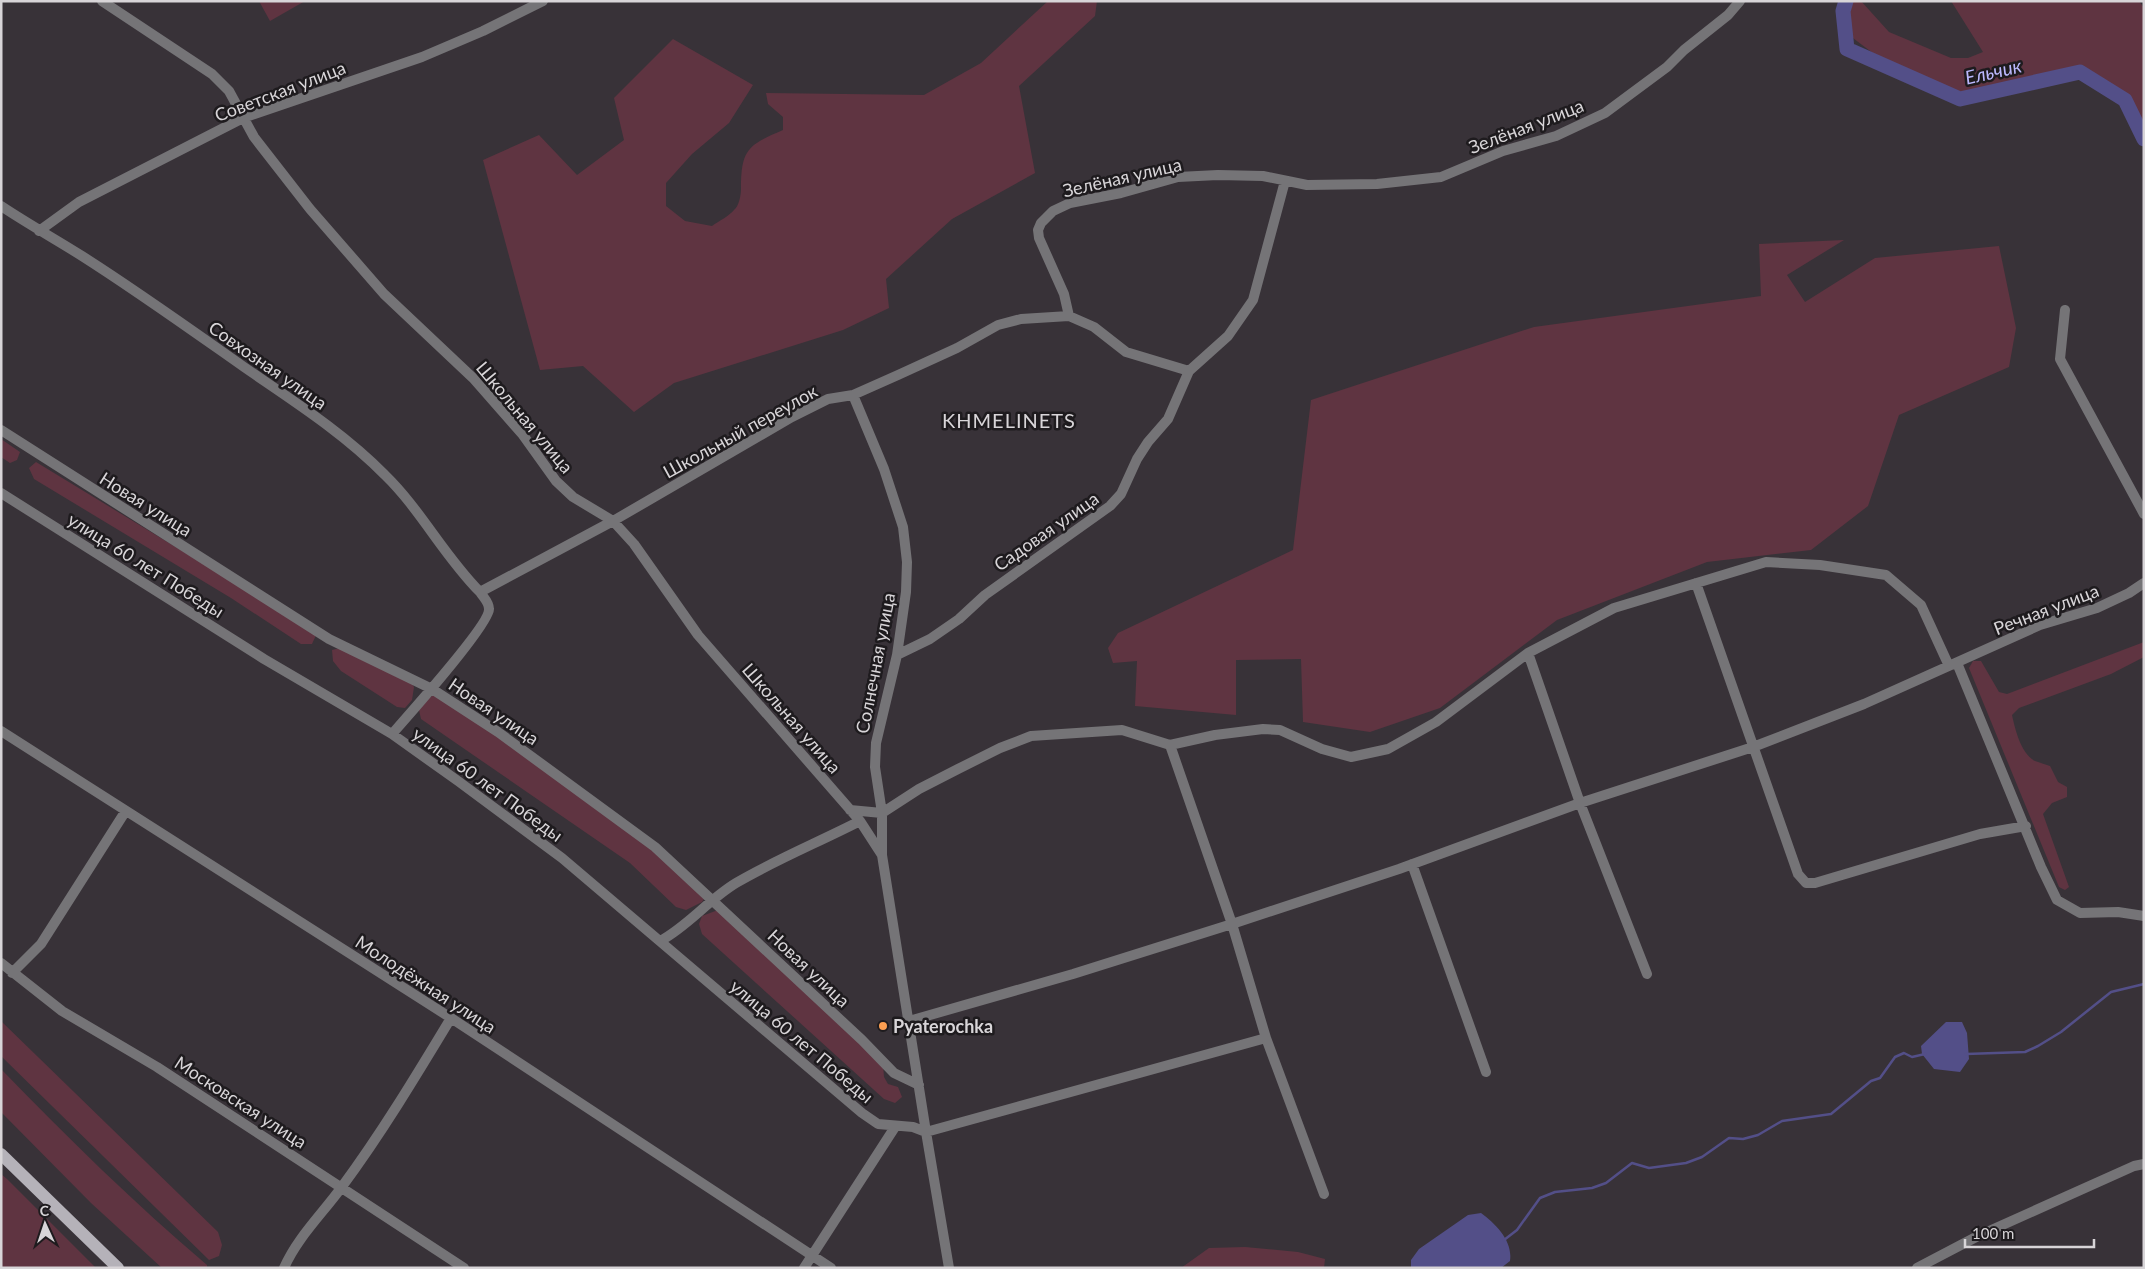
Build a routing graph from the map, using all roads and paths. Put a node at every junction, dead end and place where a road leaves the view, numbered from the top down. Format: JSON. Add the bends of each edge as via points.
{"nodes":[{"id":1,"x":102,"y":1,"type":"edge"},
{"id":2,"x":543,"y":1,"type":"edge"},
{"id":3,"x":1740,"y":1,"type":"edge"},
{"id":4,"x":243,"y":118,"type":"junction"},
{"id":5,"x":1285,"y":182,"type":"junction"},
{"id":6,"x":1,"y":206,"type":"edge"},
{"id":7,"x":39,"y":231,"type":"junction"},
{"id":8,"x":2065,"y":310,"type":"dead end"},
{"id":9,"x":1069,"y":316,"type":"junction"},
{"id":10,"x":1189,"y":371,"type":"junction"},
{"id":11,"x":853,"y":395,"type":"junction"},
{"id":12,"x":1,"y":430,"type":"edge"},
{"id":13,"x":1,"y":493,"type":"edge"},
{"id":14,"x":2144,"y":514,"type":"edge"},
{"id":15,"x":613,"y":521,"type":"junction"},
{"id":16,"x":1696,"y":583,"type":"junction"},
{"id":17,"x":2144,"y":583,"type":"edge"},
{"id":18,"x":480,"y":592,"type":"junction"},
{"id":19,"x":1528,"y":653,"type":"junction"},
{"id":20,"x":897,"y":655,"type":"junction"},
{"id":21,"x":1953,"y":664,"type":"junction"},
{"id":22,"x":432,"y":689,"type":"junction"},
{"id":23,"x":1,"y":731,"type":"edge"},
{"id":24,"x":392,"y":734,"type":"junction"},
{"id":25,"x":1170,"y":746,"type":"junction"},
{"id":26,"x":1753,"y":747,"type":"junction"},
{"id":27,"x":1580,"y":803,"type":"junction"},
{"id":28,"x":850,"y":810,"type":"junction"},
{"id":29,"x":125,"y":812,"type":"junction"},
{"id":30,"x":882,"y":813,"type":"junction"},
{"id":31,"x":860,"y":822,"type":"junction"},
{"id":32,"x":2026,"y":826,"type":"junction"},
{"id":33,"x":882,"y":855,"type":"junction"},
{"id":34,"x":1412,"y":864,"type":"junction"},
{"id":35,"x":713,"y":900,"type":"junction"},
{"id":36,"x":2144,"y":916,"type":"edge"},
{"id":37,"x":1232,"y":924,"type":"junction"},
{"id":38,"x":660,"y":941,"type":"junction"},
{"id":39,"x":1,"y":963,"type":"edge"},
{"id":40,"x":12,"y":973,"type":"junction"},
{"id":41,"x":1647,"y":974,"type":"dead end"},
{"id":42,"x":450,"y":1018,"type":"junction"},
{"id":43,"x":909,"y":1021,"type":"junction"},
{"id":44,"x":1266,"y":1038,"type":"junction"},
{"id":45,"x":1486,"y":1072,"type":"dead end"},
{"id":46,"x":919,"y":1085,"type":"junction"},
{"id":47,"x":895,"y":1127,"type":"junction"},
{"id":48,"x":926,"y":1132,"type":"junction"},
{"id":49,"x":1,"y":1154,"type":"edge"},
{"id":50,"x":2144,"y":1164,"type":"edge"},
{"id":51,"x":342,"y":1188,"type":"junction"},
{"id":52,"x":1324,"y":1194,"type":"dead end"},
{"id":53,"x":813,"y":1255,"type":"junction"},
{"id":54,"x":118,"y":1268,"type":"edge"},
{"id":55,"x":284,"y":1268,"type":"edge"},
{"id":56,"x":464,"y":1268,"type":"edge"},
{"id":57,"x":804,"y":1268,"type":"edge"},
{"id":58,"x":831,"y":1268,"type":"edge"},
{"id":59,"x":949,"y":1268,"type":"edge"},
{"id":60,"x":1917,"y":1268,"type":"edge"}],
"edges":[{"from":1,"to":4,"type":"street","name":"Школьная улица","via":[[212,74],[229,91]]},
{"from":2,"to":4,"type":"street","name":"Советская улица","via":[[422,56]]},
{"from":3,"to":5,"type":"street","name":"Зелёная улица","via":[[1667,67],[1605,113],[1556,136],[1503,151],[1441,177],[1378,184],[1307,185]]},
{"from":4,"to":7,"type":"street","name":"Советская улица","via":[[79,202]]},
{"from":4,"to":15,"type":"street","name":"Школьная улица","via":[[254,138],[310,209],[384,294],[474,378],[523,435],[556,481],[573,497]]},
{"from":5,"to":9,"type":"street","name":"Зелёная улица","via":[[1263,176],[1178,177],[1070,203],[1053,211],[1041,223],[1039,238],[1064,294]]},
{"from":5,"to":10,"type":"street","via":[[1253,300],[1228,336]]},
{"from":6,"to":7,"type":"street","name":"Совхозная улица"},
{"from":7,"to":18,"type":"street","name":"Совхозная улица","via":[[81,255],[340,436],[385,475],[462,574]]},
{"from":8,"to":14,"type":"street","via":[[2060,359]]},
{"from":9,"to":10,"type":"street","name":"Школьный переулок","via":[[1094,327],[1126,352]]},
{"from":9,"to":11,"type":"street","name":"Школьный переулок","via":[[1021,319],[998,325],[957,348]]},
{"from":10,"to":20,"type":"street","name":"Садовая улица","via":[[1168,420],[1148,442],[1121,494],[1110,506],[985,595],[959,619],[930,639]]},
{"from":11,"to":15,"type":"street","name":"Школьный переулок","via":[[828,399],[792,417]]},
{"from":11,"to":20,"type":"street","name":"Солнечная улица","via":[[903,527],[906,592]]},
{"from":12,"to":22,"type":"street","name":"Новая улица","via":[[329,638]]},
{"from":13,"to":24,"type":"street","name":"улица 60 лет Победы","via":[[256,654]]},
{"from":15,"to":18,"type":"street","name":"Школьный переулок"},
{"from":15,"to":28,"type":"street","name":"Школьная улица","via":[[634,544],[698,635]]},
{"from":16,"to":19,"type":"street","via":[[1614,608]]},
{"from":16,"to":21,"type":"street","via":[[1766,562],[1820,565],[1886,575],[1921,605]]},
{"from":16,"to":26,"type":"street"},
{"from":17,"to":21,"type":"street","name":"Речная улица","via":[[2097,608],[2040,625]]},
{"from":18,"to":22,"type":"street","via":[[488,602],[488,614]]},
{"from":19,"to":25,"type":"street","via":[[1436,722],[1388,749],[1351,757],[1322,749],[1280,730],[1264,729],[1215,734]]},
{"from":19,"to":27,"type":"street"},
{"from":20,"to":30,"type":"street","name":"Солнечная улица","via":[[876,743],[875,767]]},
{"from":21,"to":26,"type":"street","name":"Речная улица","via":[[1864,704]]},
{"from":21,"to":32,"type":"street"},
{"from":22,"to":24,"type":"street"},
{"from":22,"to":35,"type":"street","name":"Новая улица","via":[[498,732],[655,847]]},
{"from":23,"to":29,"type":"street","name":"Молодёжная улица"},
{"from":24,"to":38,"type":"street","name":"улица 60 лет Победы","via":[[562,858]]},
{"from":25,"to":30,"type":"street","via":[[1122,730],[1031,736],[958,769]]},
{"from":25,"to":37,"type":"street"},
{"from":26,"to":27,"type":"street","name":"Речная улица"},
{"from":26,"to":32,"type":"street","via":[[1798,874],[1806,883],[1980,834]]},
{"from":27,"to":34,"type":"street","name":"Речная улица"},
{"from":27,"to":41,"type":"street"},
{"from":28,"to":30,"type":"street"},
{"from":28,"to":31,"type":"street","name":"Школьная улица"},
{"from":29,"to":40,"type":"street","via":[[41,944]]},
{"from":29,"to":42,"type":"street","name":"Молодёжная улица"},
{"from":30,"to":33,"type":"street","name":"Солнечная улица"},
{"from":31,"to":33,"type":"street","name":"Школьная улица"},
{"from":31,"to":35,"type":"street","via":[[736,884]]},
{"from":32,"to":36,"type":"street","via":[[2057,900],[2080,913],[2118,912]]},
{"from":33,"to":43,"type":"street","name":"Солнечная улица"},
{"from":34,"to":37,"type":"street","name":"Речная улица"},
{"from":34,"to":45,"type":"street"},
{"from":35,"to":38,"type":"street","via":[[674,934]]},
{"from":35,"to":46,"type":"street","name":"Новая улица","via":[[894,1073]]},
{"from":37,"to":43,"type":"street","name":"Речная улица"},
{"from":37,"to":44,"type":"street"},
{"from":38,"to":47,"type":"street","name":"улица 60 лет Победы","via":[[862,1113],[878,1124]]},
{"from":39,"to":40,"type":"street","name":"Московская улица"},
{"from":40,"to":51,"type":"street","name":"Московская улица","via":[[62,1011],[157,1067]]},
{"from":42,"to":51,"type":"street","via":[[401,1101]]},
{"from":42,"to":53,"type":"street","name":"Молодёжная улица"},
{"from":43,"to":46,"type":"street","name":"Солнечная улица"},
{"from":44,"to":48,"type":"street"},
{"from":44,"to":52,"type":"street"},
{"from":46,"to":48,"type":"street","name":"Солнечная улица"},
{"from":47,"to":48,"type":"street","name":"улица 60 лет Победы","via":[[913,1127]]},
{"from":47,"to":53,"type":"street"},
{"from":48,"to":59,"type":"street","name":"Солнечная улица"},
{"from":49,"to":54,"type":"main road"},
{"from":50,"to":60,"type":"street","via":[[1978,1236]]},
{"from":51,"to":55,"type":"street","via":[[297,1243]]},
{"from":51,"to":56,"type":"street","name":"Московская улица"},
{"from":53,"to":57,"type":"street"},
{"from":53,"to":58,"type":"street","name":"Молодёжная улица"}]}
